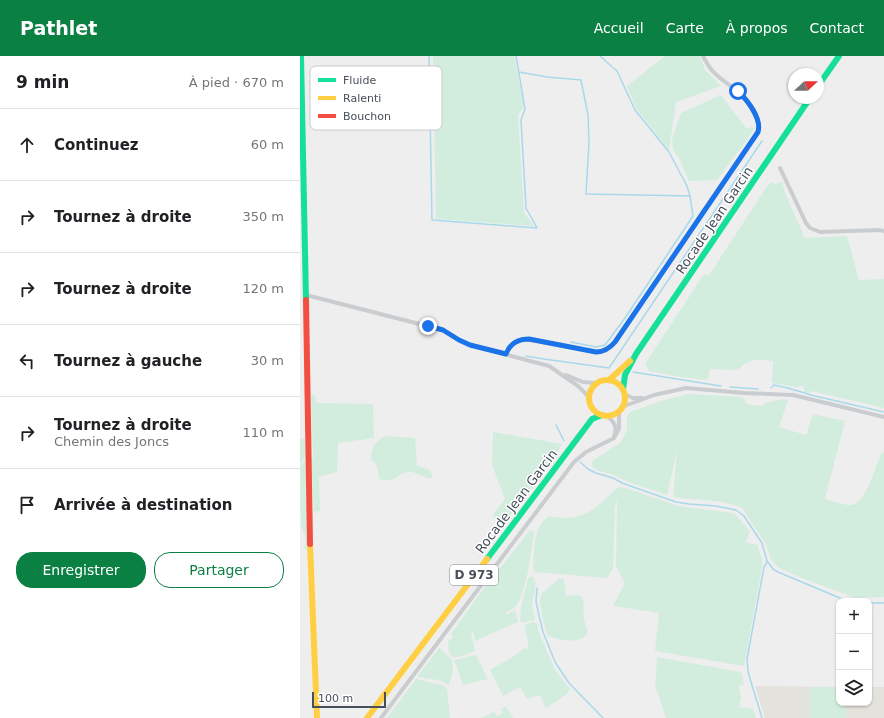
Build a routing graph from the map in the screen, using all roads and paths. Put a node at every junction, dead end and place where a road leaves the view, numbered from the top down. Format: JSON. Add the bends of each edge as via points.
{"nodes":[{"id":1,"x":301,"y":56,"type":"edge"},
{"id":2,"x":703,"y":56,"type":"edge"},
{"id":3,"x":839,"y":56,"type":"edge"},
{"id":4,"x":824,"y":77,"type":"edge"},
{"id":5,"x":806,"y":104,"type":"edge"},
{"id":6,"x":780,"y":168,"type":"dead end"},
{"id":7,"x":884,"y":231,"type":"edge"},
{"id":8,"x":306,"y":295,"type":"junction"},
{"id":9,"x":506,"y":354,"type":"junction"},
{"id":10,"x":636,"y":354,"type":"junction"},
{"id":11,"x":558,"y":371,"type":"junction"},
{"id":12,"x":609,"y":380,"type":"junction"},
{"id":13,"x":596,"y":383,"type":"junction"},
{"id":14,"x":623,"y":391,"type":"junction"},
{"id":15,"x":654,"y":396,"type":"junction"},
{"id":16,"x":589,"y":400,"type":"junction"},
{"id":17,"x":620,"y":409,"type":"junction"},
{"id":18,"x":604,"y":416,"type":"junction"},
{"id":19,"x":884,"y":417,"type":"edge"},
{"id":20,"x":582,"y":432,"type":"junction"},
{"id":21,"x":614,"y":438,"type":"junction"},
{"id":22,"x":317,"y":718,"type":"edge"},
{"id":23,"x":367,"y":718,"type":"edge"},
{"id":24,"x":381,"y":718,"type":"edge"}],
"edges":[{"from":1,"to":8,"type":"main road"},
{"from":2,"to":9,"type":"street","via":[[711,71],[747,101],[758,125],[758,132],[610,348],[596,352],[524,339],[511,345]]},
{"from":3,"to":4,"type":"main road"},
{"from":5,"to":10,"type":"main road","name":"Rocade Jean Garcin"},
{"from":6,"to":7,"type":"street","via":[[806,223],[814,230]]},
{"from":8,"to":9,"type":"street","via":[[443,330],[463,342]]},
{"from":8,"to":22,"type":"main road","via":[[310,534]]},
{"from":9,"to":11,"type":"street"},
{"from":10,"to":12,"type":"main road","name":"Rocade Jean Garcin"},
{"from":10,"to":14,"type":"main road","name":"Rocade Jean Garcin","via":[[625,375]]},
{"from":11,"to":13,"type":"street","via":[[579,380]]},
{"from":11,"to":16,"type":"street","via":[[578,386]]},
{"from":12,"to":13,"type":"main road"},
{"from":12,"to":14,"type":"main road","via":[[617,383]]},
{"from":13,"to":16,"type":"main road","via":[[590,392]]},
{"from":14,"to":15,"type":"street","via":[[636,399]]},
{"from":14,"to":17,"type":"main road","via":[[625,398]]},
{"from":15,"to":17,"type":"street"},
{"from":15,"to":19,"type":"street","via":[[686,388],[744,393],[783,393]]},
{"from":16,"to":18,"type":"main road","via":[[596,413]]},
{"from":16,"to":20,"type":"main road","name":"Rocade Jean Garcin","number":"D 973","via":[[590,414]]},
{"from":17,"to":18,"type":"main road"},
{"from":17,"to":21,"type":"street","via":[[619,429]]},
{"from":18,"to":20,"type":"main road","name":"Rocade Jean Garcin","number":"D 973","via":[[592,419]]},
{"from":18,"to":21,"type":"street","via":[[615,425]]},
{"from":20,"to":23,"type":"main road","name":"Rocade Jean Garcin","number":"D 973"},
{"from":21,"to":24,"type":"street","name":"Rocade Jean Garcin","number":"D 973","via":[[586,452],[574,462]]}]}
